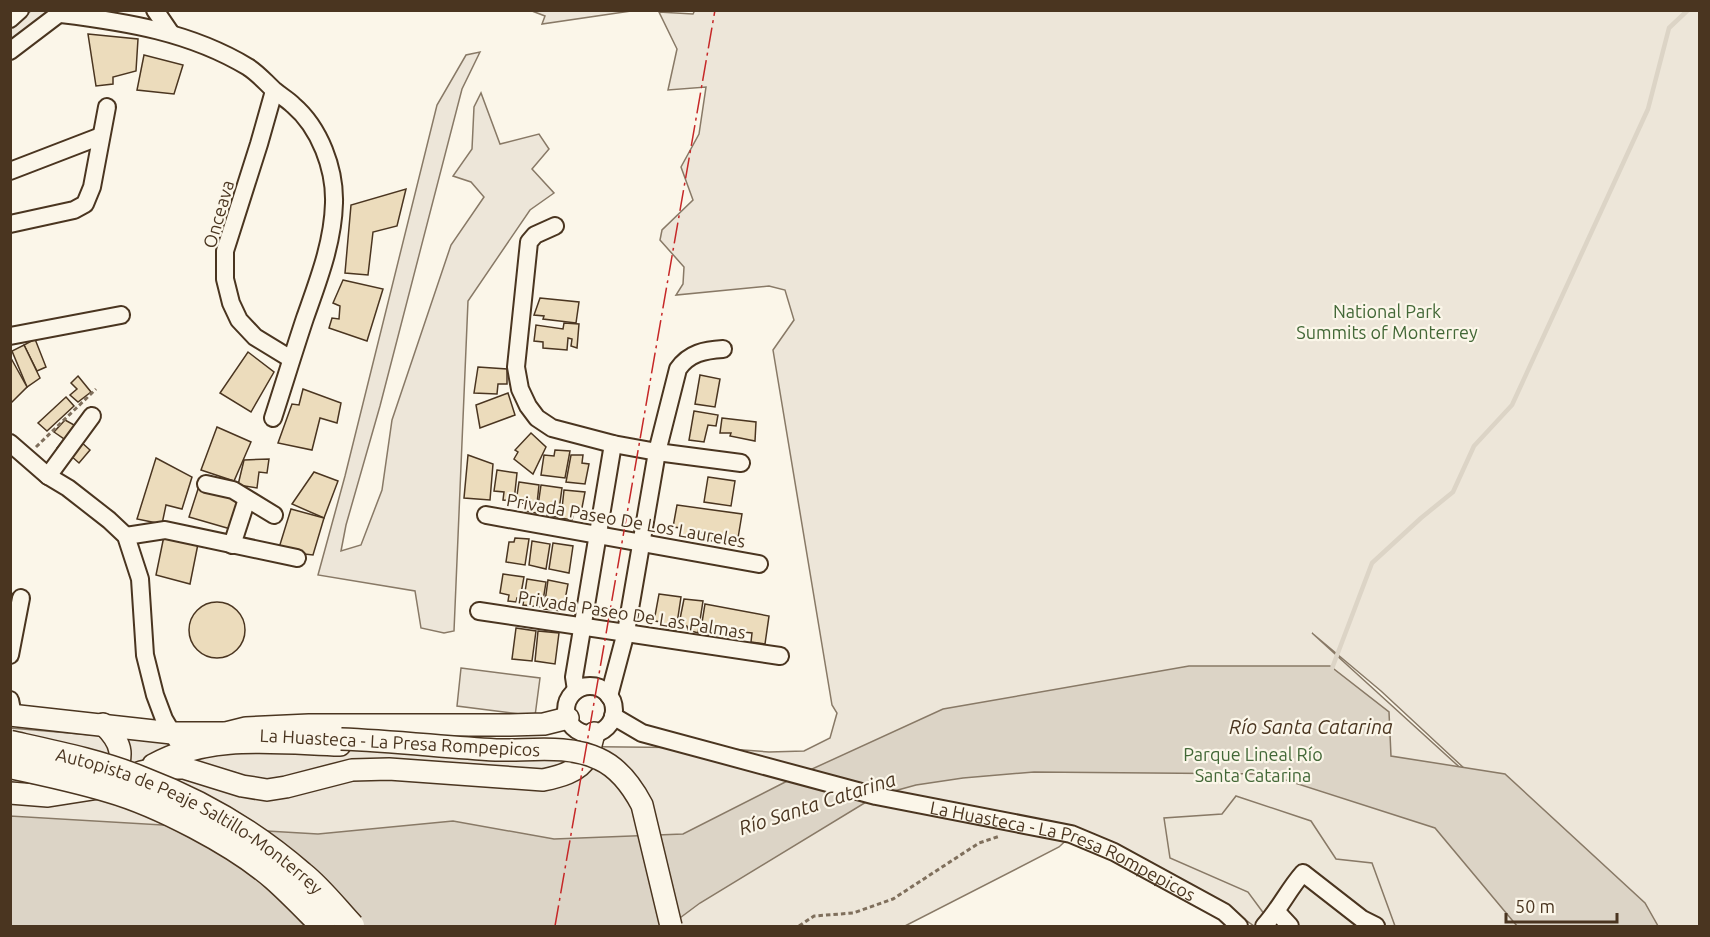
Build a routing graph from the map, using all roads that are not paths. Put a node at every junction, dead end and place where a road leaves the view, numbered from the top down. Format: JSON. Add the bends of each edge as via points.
{"nodes":[{"id":1,"x":20,"y":10,"type":"edge"},
{"id":2,"x":155,"y":10,"type":"edge"},
{"id":3,"x":61,"y":12,"type":"edge"},
{"id":4,"x":127,"y":16,"type":"edge"},
{"id":5,"x":10,"y":18,"type":"edge"},
{"id":6,"x":170,"y":32,"type":"junction"},
{"id":7,"x":10,"y":51,"type":"edge"},
{"id":8,"x":274,"y":90,"type":"junction"},
{"id":9,"x":107,"y":107,"type":"dead end"},
{"id":10,"x":101,"y":136,"type":"junction"},
{"id":11,"x":10,"y":171,"type":"edge"},
{"id":12,"x":10,"y":224,"type":"edge"},
{"id":13,"x":555,"y":226,"type":"dead end"},
{"id":14,"x":121,"y":315,"type":"dead end"},
{"id":15,"x":10,"y":336,"type":"edge"},
{"id":16,"x":723,"y":349,"type":"dead end"},
{"id":17,"x":291,"y":360,"type":"junction"},
{"id":18,"x":92,"y":416,"type":"dead end"},
{"id":19,"x":273,"y":418,"type":"dead end"},
{"id":20,"x":10,"y":443,"type":"edge"},
{"id":21,"x":613,"y":444,"type":"junction"},
{"id":22,"x":657,"y":452,"type":"junction"},
{"id":23,"x":741,"y":463,"type":"dead end"},
{"id":24,"x":48,"y":476,"type":"junction"},
{"id":25,"x":206,"y":484,"type":"dead end"},
{"id":26,"x":247,"y":499,"type":"junction"},
{"id":27,"x":274,"y":515,"type":"dead end"},
{"id":28,"x":486,"y":515,"type":"dead end"},
{"id":29,"x":599,"y":535,"type":"junction"},
{"id":30,"x":126,"y":536,"type":"junction"},
{"id":31,"x":642,"y":543,"type":"junction"},
{"id":32,"x":232,"y":544,"type":"junction"},
{"id":33,"x":297,"y":558,"type":"dead end"},
{"id":34,"x":759,"y":564,"type":"dead end"},
{"id":35,"x":21,"y":598,"type":"dead end"},
{"id":36,"x":479,"y":611,"type":"dead end"},
{"id":37,"x":583,"y":626,"type":"junction"},
{"id":38,"x":626,"y":632,"type":"junction"},
{"id":39,"x":10,"y":655,"type":"edge"},
{"id":40,"x":780,"y":656,"type":"dead end"},
{"id":41,"x":576,"y":690,"type":"junction"},
{"id":42,"x":609,"y":696,"type":"junction"},
{"id":43,"x":11,"y":710,"type":"edge"},
{"id":44,"x":613,"y":716,"type":"junction"},
{"id":45,"x":568,"y":718,"type":"junction"},
{"id":46,"x":103,"y":724,"type":"junction"},
{"id":47,"x":172,"y":733,"type":"junction"},
{"id":48,"x":226,"y":733,"type":"junction"},
{"id":49,"x":594,"y":733,"type":"junction"},
{"id":50,"x":340,"y":742,"type":"junction"},
{"id":51,"x":10,"y":743,"type":"edge"},
{"id":52,"x":186,"y":750,"type":"junction"},
{"id":53,"x":10,"y":766,"type":"edge"},
{"id":54,"x":141,"y":772,"type":"junction"},
{"id":55,"x":112,"y":783,"type":"junction"},
{"id":56,"x":10,"y":793,"type":"edge"},
{"id":57,"x":1277,"y":912,"type":"junction"},
{"id":58,"x":1365,"y":924,"type":"edge"},
{"id":59,"x":323,"y":927,"type":"edge"},
{"id":60,"x":352,"y":927,"type":"edge"},
{"id":61,"x":664,"y":927,"type":"edge"},
{"id":62,"x":671,"y":927,"type":"edge"},
{"id":63,"x":1239,"y":927,"type":"edge"},
{"id":64,"x":1264,"y":927,"type":"edge"},
{"id":65,"x":1290,"y":927,"type":"edge"}],
"edges":[{"from":1,"to":5,"type":"street"},
{"from":2,"to":6,"type":"street"},
{"from":3,"to":4,"type":"street"},
{"from":3,"to":7,"type":"street"},
{"from":4,"to":6,"type":"street"},
{"from":6,"to":8,"type":"street","via":[[249,68]]},
{"from":8,"to":17,"type":"street","via":[[314,129],[329,165],[334,203],[323,267]]},
{"from":8,"to":17,"type":"street","name":"Onceava","via":[[225,251],[225,279],[239,320],[255,337]]},
{"from":9,"to":10,"type":"street"},
{"from":10,"to":11,"type":"street"},
{"from":10,"to":12,"type":"street","via":[[92,188],[85,204]]},
{"from":13,"to":21,"type":"street","via":[[535,235],[528,247],[516,368],[520,389],[537,418],[552,428]]},
{"from":14,"to":15,"type":"street"},
{"from":16,"to":22,"type":"street","via":[[693,355],[678,369]]},
{"from":17,"to":19,"type":"street"},
{"from":18,"to":24,"type":"street"},
{"from":20,"to":24,"type":"street"},
{"from":21,"to":22,"type":"street"},
{"from":21,"to":29,"type":"street"},
{"from":22,"to":23,"type":"street"},
{"from":22,"to":31,"type":"street"},
{"from":24,"to":30,"type":"street"},
{"from":25,"to":26,"type":"street","via":[[233,490]]},
{"from":26,"to":27,"type":"street"},
{"from":26,"to":32,"type":"street"},
{"from":28,"to":29,"type":"street","name":"Privada Paseo De Los Laureles"},
{"from":29,"to":31,"type":"street","name":"Privada Paseo De Los Laureles"},
{"from":29,"to":37,"type":"street"},
{"from":30,"to":32,"type":"street","via":[[165,530]]},
{"from":30,"to":47,"type":"street","via":[[140,579],[145,655],[155,695]]},
{"from":31,"to":34,"type":"street","name":"Privada Paseo De Los Laureles"},
{"from":31,"to":38,"type":"street"},
{"from":32,"to":33,"type":"street"},
{"from":35,"to":39,"type":"street"},
{"from":36,"to":37,"type":"street","name":"Privada Paseo De Las Palmas"},
{"from":37,"to":38,"type":"street","name":"Privada Paseo De Las Palmas"},
{"from":37,"to":41,"type":"street","via":[[574,677]]},
{"from":38,"to":40,"type":"street","name":"Privada Paseo De Las Palmas"},
{"from":38,"to":42,"type":"street"},
{"from":41,"to":42,"type":"street","via":[[598,687]]},
{"from":41,"to":45,"type":"street","via":[[567,702]]},
{"from":42,"to":44,"type":"street"},
{"from":43,"to":46,"type":"main road","name":"La Huasteca - La Presa Rompepicos"},
{"from":44,"to":49,"type":"street","via":[[606,727]]},
{"from":44,"to":63,"type":"street","name":"La Huasteca - La Presa Rompepicos","via":[[642,733],[876,796],[1071,834],[1114,852],[1224,912]]},
{"from":45,"to":48,"type":"main road","via":[[543,724],[309,725],[246,728]]},
{"from":45,"to":49,"type":"street","via":[[578,730]]},
{"from":46,"to":47,"type":"main road","name":"La Huasteca - La Presa Rompepicos"},
{"from":46,"to":55,"type":"main road","via":[[116,737],[121,752]]},
{"from":47,"to":48,"type":"main road","name":"La Huasteca - La Presa Rompepicos"},
{"from":47,"to":52,"type":"street"},
{"from":47,"to":54,"type":"main road"},
{"from":48,"to":50,"type":"main road","name":"La Huasteca - La Presa Rompepicos"},
{"from":49,"to":54,"type":"main road","via":[[586,759],[578,767],[543,780],[352,770],[267,790],[184,768]]},
{"from":50,"to":52,"type":"main road","name":"La Huasteca - La Presa Rompepicos","via":[[242,741]]},
{"from":50,"to":61,"type":"main road","name":"La Huasteca - La Presa Rompepicos","via":[[444,755],[576,762],[596,770],[633,807]]},
{"from":50,"to":62,"type":"main road","name":"La Huasteca - La Presa Rompepicos","bridge":true,"via":[[577,751],[601,759],[619,772],[642,805]]},
{"from":51,"to":60,"type":"highway","name":"Autopista de Peaje Saltillo-Monterrey","bridge":true,"via":[[118,770],[201,805],[303,874]]},
{"from":52,"to":54,"type":"main road","name":"La Huasteca - La Presa Rompepicos"},
{"from":53,"to":59,"type":"highway","bridge":true,"via":[[110,790],[200,830],[273,877]]},
{"from":54,"to":55,"type":"main road","name":"La Huasteca - La Presa Rompepicos"},
{"from":55,"to":56,"type":"main road","name":"La Huasteca - La Presa Rompepicos","via":[[55,795]]},
{"from":57,"to":58,"type":"street","via":[[1303,873]]},
{"from":57,"to":64,"type":"street"},
{"from":57,"to":65,"type":"street"}]}
